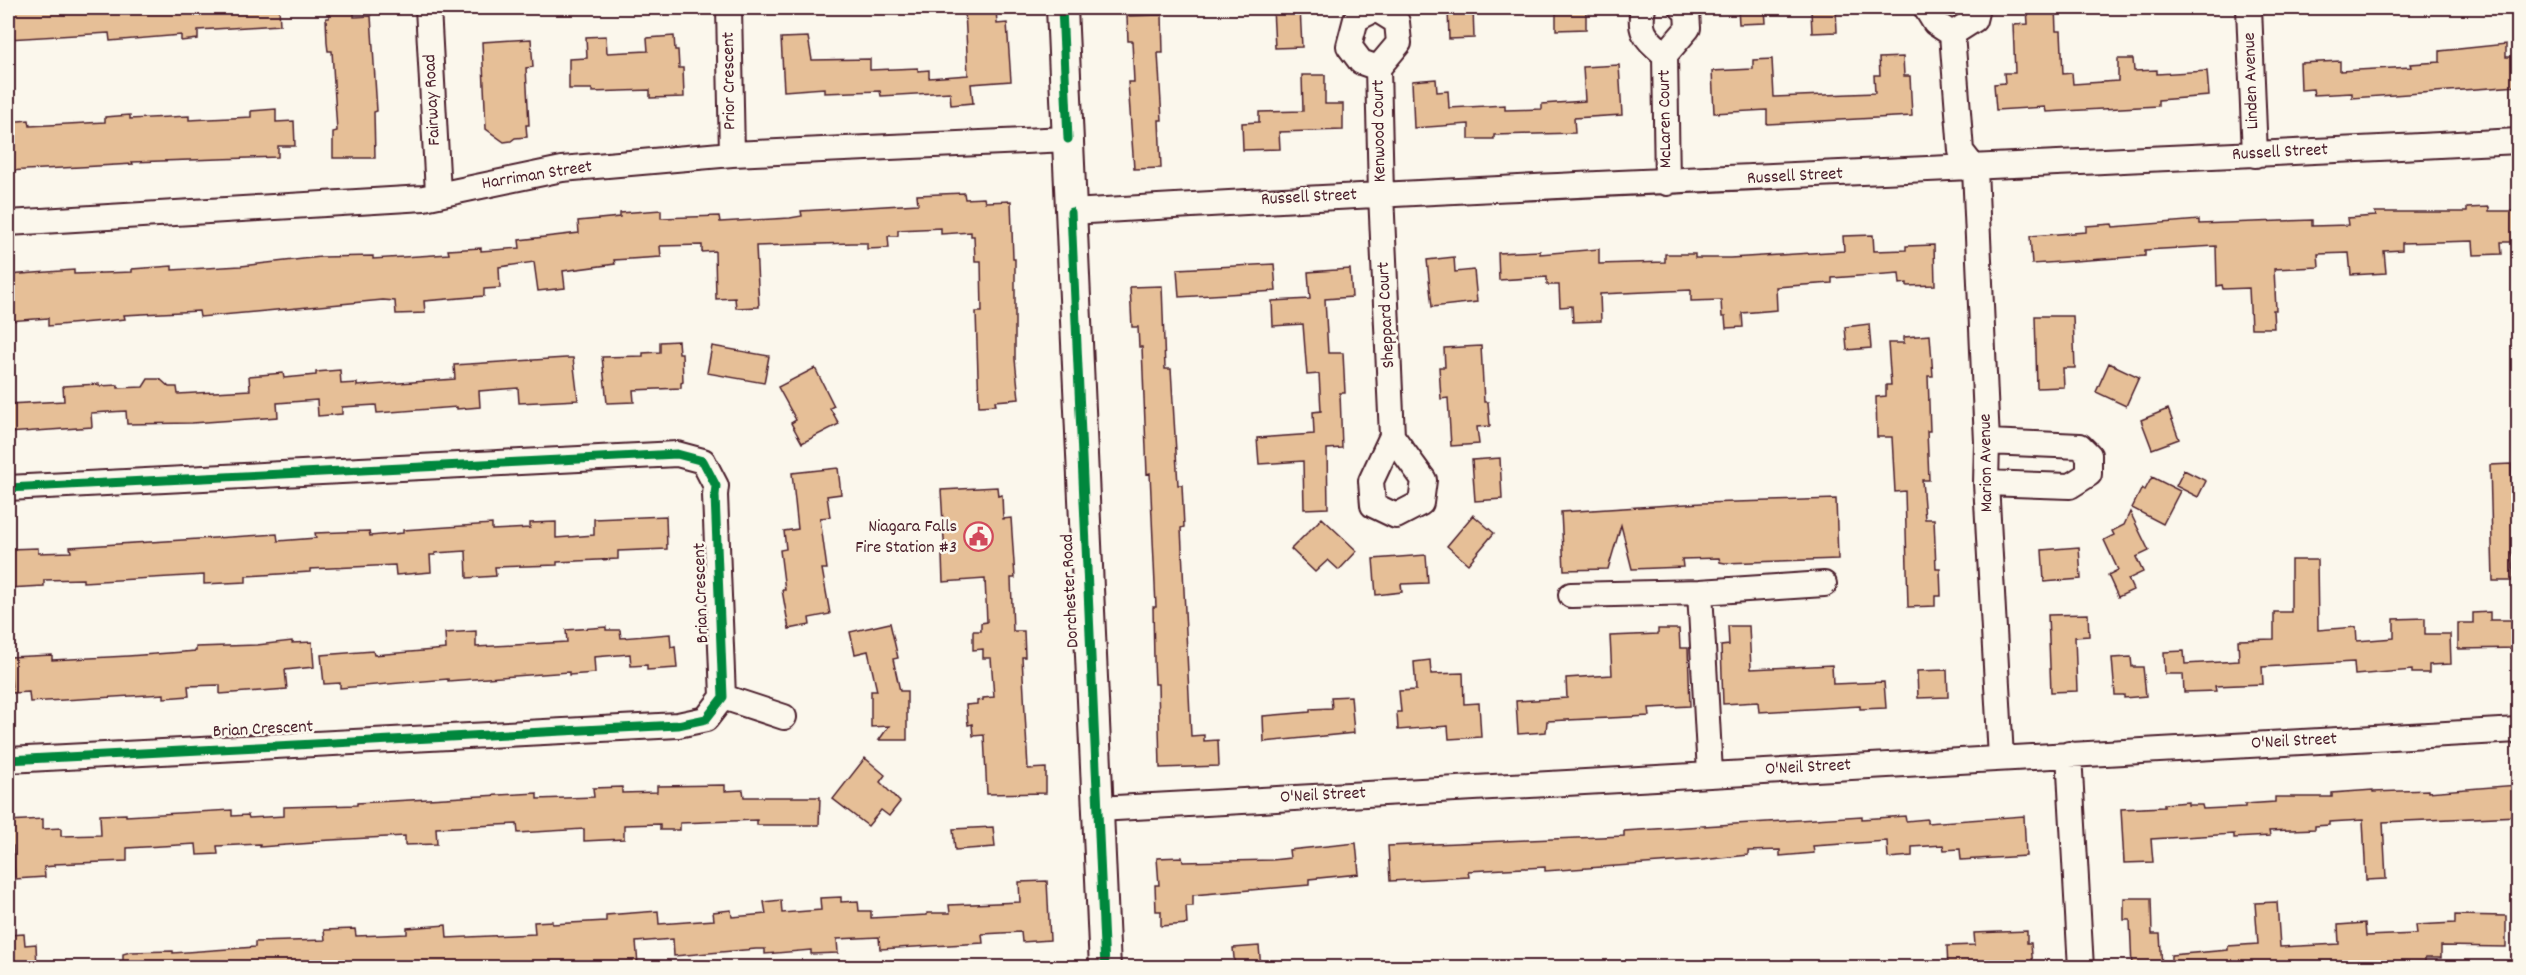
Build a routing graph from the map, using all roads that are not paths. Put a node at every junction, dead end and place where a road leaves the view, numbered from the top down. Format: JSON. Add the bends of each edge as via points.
{"nodes":[{"id":1,"x":428,"y":8,"type":"edge"},
{"id":2,"x":729,"y":8,"type":"edge"},
{"id":3,"x":1062,"y":8,"type":"edge"},
{"id":4,"x":1643,"y":8,"type":"edge"},
{"id":5,"x":1682,"y":8,"type":"edge"},
{"id":6,"x":1928,"y":8,"type":"edge"},
{"id":7,"x":1977,"y":8,"type":"edge"},
{"id":8,"x":2249,"y":8,"type":"edge"},
{"id":9,"x":1952,"y":34,"type":"junction"},
{"id":10,"x":1665,"y":55,"type":"junction"},
{"id":11,"x":1378,"y":68,"type":"dead end"},
{"id":12,"x":1068,"y":139,"type":"junction"},
{"id":13,"x":2518,"y":141,"type":"edge"},
{"id":14,"x":732,"y":154,"type":"junction"},
{"id":15,"x":2255,"y":155,"type":"junction"},
{"id":16,"x":1976,"y":168,"type":"junction"},
{"id":17,"x":1667,"y":183,"type":"junction"},
{"id":18,"x":438,"y":193,"type":"junction"},
{"id":19,"x":1381,"y":194,"type":"junction"},
{"id":20,"x":1071,"y":212,"type":"junction"},
{"id":21,"x":8,"y":223,"type":"edge"},
{"id":22,"x":1392,"y":436,"type":"dead end"},
{"id":23,"x":1987,"y":442,"type":"junction"},
{"id":24,"x":1986,"y":483,"type":"junction"},
{"id":25,"x":8,"y":488,"type":"edge"},
{"id":26,"x":1824,"y":584,"type":"dead end"},
{"id":27,"x":1700,"y":592,"type":"junction"},
{"id":28,"x":1571,"y":595,"type":"dead end"},
{"id":29,"x":723,"y":697,"type":"junction"},
{"id":30,"x":784,"y":717,"type":"dead end"},
{"id":31,"x":2518,"y":730,"type":"edge"},
{"id":32,"x":2069,"y":753,"type":"junction"},
{"id":33,"x":2001,"y":758,"type":"junction"},
{"id":34,"x":8,"y":760,"type":"edge"},
{"id":35,"x":1710,"y":773,"type":"junction"},
{"id":36,"x":1098,"y":809,"type":"junction"},
{"id":37,"x":1105,"y":968,"type":"edge"},
{"id":38,"x":2081,"y":968,"type":"edge"}],
"edges":[{"from":1,"to":18,"type":"street","name":"Fairway Road"},
{"from":2,"to":14,"type":"street","name":"Prior Crescent"},
{"from":3,"to":12,"type":"main road","name":"Dorchester Road"},
{"from":4,"to":10,"type":"street","name":"McLaren Court","via":[[1640,24],[1647,38]]},
{"from":5,"to":10,"type":"street","name":"McLaren Court","via":[[1687,12],[1688,28]]},
{"from":6,"to":9,"type":"street","via":[[1935,23]]},
{"from":7,"to":9,"type":"street","via":[[1974,20]]},
{"from":8,"to":15,"type":"street","name":"Linden Avenue"},
{"from":9,"to":16,"type":"street","via":[[1961,151]]},
{"from":10,"to":17,"type":"street","name":"McLaren Court"},
{"from":11,"to":19,"type":"street","name":"Kenwood Court"},
{"from":12,"to":14,"type":"street","name":"Harriman Street"},
{"from":12,"to":20,"type":"main road","name":"Dorchester Road"},
{"from":13,"to":15,"type":"street","name":"Russell Street"},
{"from":14,"to":18,"type":"street","name":"Harriman Street","via":[[562,169]]},
{"from":15,"to":16,"type":"street","name":"Russell Street"},
{"from":16,"to":17,"type":"street","name":"Russell Street"},
{"from":16,"to":23,"type":"street","name":"Marion Avenue"},
{"from":17,"to":19,"type":"street","name":"Russell Street"},
{"from":18,"to":21,"type":"street","name":"Harriman Street","via":[[424,198]]},
{"from":19,"to":20,"type":"street","name":"Russell Street"},
{"from":19,"to":22,"type":"street","name":"Sheppard Court"},
{"from":20,"to":36,"type":"main road","name":"Dorchester Road"},
{"from":23,"to":24,"type":"street","name":"Marion Avenue"},
{"from":23,"to":24,"type":"street","via":[[2080,446],[2089,455],[2089,474],[2070,486]]},
{"from":24,"to":33,"type":"street","name":"Marion Avenue"},
{"from":25,"to":29,"type":"street","name":"Brian Crescent","via":[[677,454],[703,461],[716,486]]},
{"from":26,"to":27,"type":"street"},
{"from":27,"to":28,"type":"street"},
{"from":27,"to":35,"type":"street"},
{"from":29,"to":30,"type":"street"},
{"from":29,"to":34,"type":"street","name":"Brian Crescent","via":[[706,719],[678,725]]},
{"from":31,"to":32,"type":"street","name":"O'Neil Street"},
{"from":32,"to":33,"type":"street","name":"O'Neil Street"},
{"from":32,"to":38,"type":"street"},
{"from":33,"to":35,"type":"street","name":"O'Neil Street"},
{"from":35,"to":36,"type":"street","name":"O'Neil Street"},
{"from":36,"to":37,"type":"main road","name":"Dorchester Road"}]}
